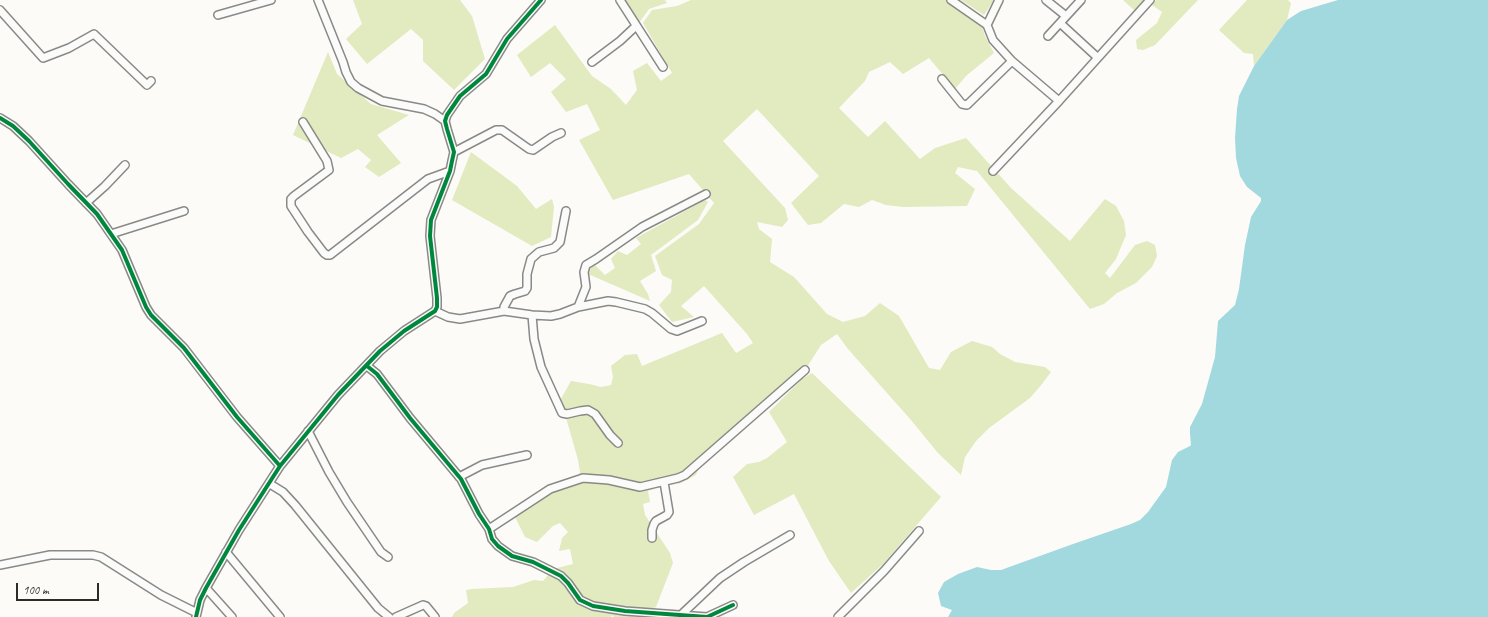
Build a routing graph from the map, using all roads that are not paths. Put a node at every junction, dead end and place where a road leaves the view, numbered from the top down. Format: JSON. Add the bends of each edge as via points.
{"nodes":[{"id":1,"x":271,"y":0,"type":"edge"},
{"id":2,"x":318,"y":0,"type":"edge"},
{"id":3,"x":541,"y":0,"type":"edge"},
{"id":4,"x":620,"y":0,"type":"edge"},
{"id":5,"x":950,"y":0,"type":"edge"},
{"id":6,"x":999,"y":0,"type":"edge"},
{"id":7,"x":1046,"y":0,"type":"edge"},
{"id":8,"x":1081,"y":0,"type":"edge"},
{"id":9,"x":1150,"y":0,"type":"edge"},
{"id":10,"x":0,"y":10,"type":"edge"},
{"id":11,"x":218,"y":15,"type":"dead end"},
{"id":12,"x":1066,"y":16,"type":"junction"},
{"id":13,"x":1060,"y":23,"type":"junction"},
{"id":14,"x":988,"y":25,"type":"junction"},
{"id":15,"x":636,"y":26,"type":"junction"},
{"id":16,"x":1048,"y":36,"type":"dead end"},
{"id":17,"x":1097,"y":57,"type":"junction"},
{"id":18,"x":1012,"y":61,"type":"junction"},
{"id":19,"x":592,"y":62,"type":"dead end"},
{"id":20,"x":663,"y":67,"type":"dead end"},
{"id":21,"x":942,"y":79,"type":"dead end"},
{"id":22,"x":152,"y":81,"type":"dead end"},
{"id":23,"x":1059,"y":101,"type":"junction"},
{"id":24,"x":0,"y":118,"type":"edge"},
{"id":25,"x":446,"y":121,"type":"junction"},
{"id":26,"x":303,"y":122,"type":"dead end"},
{"id":27,"x":561,"y":133,"type":"dead end"},
{"id":28,"x":454,"y":152,"type":"junction"},
{"id":29,"x":125,"y":165,"type":"dead end"},
{"id":30,"x":450,"y":171,"type":"junction"},
{"id":31,"x":993,"y":171,"type":"dead end"},
{"id":32,"x":706,"y":194,"type":"dead end"},
{"id":33,"x":86,"y":203,"type":"junction"},
{"id":34,"x":184,"y":211,"type":"dead end"},
{"id":35,"x":566,"y":211,"type":"dead end"},
{"id":36,"x":111,"y":234,"type":"junction"},
{"id":37,"x":578,"y":307,"type":"junction"},
{"id":38,"x":435,"y":311,"type":"junction"},
{"id":39,"x":504,"y":311,"type":"junction"},
{"id":40,"x":532,"y":315,"type":"junction"},
{"id":41,"x":702,"y":322,"type":"dead end"},
{"id":42,"x":366,"y":366,"type":"junction"},
{"id":43,"x":805,"y":370,"type":"dead end"},
{"id":44,"x":308,"y":431,"type":"junction"},
{"id":45,"x":618,"y":443,"type":"dead end"},
{"id":46,"x":527,"y":455,"type":"dead end"},
{"id":47,"x":280,"y":466,"type":"junction"},
{"id":48,"x":459,"y":477,"type":"junction"},
{"id":49,"x":664,"y":482,"type":"junction"},
{"id":50,"x":270,"y":484,"type":"junction"},
{"id":51,"x":489,"y":529,"type":"junction"},
{"id":52,"x":919,"y":531,"type":"dead end"},
{"id":53,"x":790,"y":535,"type":"dead end"},
{"id":54,"x":652,"y":538,"type":"dead end"},
{"id":55,"x":226,"y":552,"type":"junction"},
{"id":56,"x":388,"y":557,"type":"dead end"},
{"id":57,"x":0,"y":565,"type":"edge"},
{"id":58,"x":206,"y":588,"type":"junction"},
{"id":59,"x":733,"y":605,"type":"dead end"},
{"id":60,"x":682,"y":614,"type":"junction"},
{"id":61,"x":197,"y":615,"type":"edge"},
{"id":62,"x":232,"y":617,"type":"edge"},
{"id":63,"x":280,"y":617,"type":"edge"},
{"id":64,"x":389,"y":617,"type":"edge"},
{"id":65,"x":396,"y":617,"type":"edge"},
{"id":66,"x":435,"y":617,"type":"edge"},
{"id":67,"x":838,"y":617,"type":"edge"}],
"edges":[{"from":1,"to":11,"type":"street"},
{"from":2,"to":25,"type":"street","via":[[351,82],[382,101],[424,109]]},
{"from":3,"to":25,"type":"street","via":[[507,39],[486,74],[451,107]]},
{"from":4,"to":15,"type":"street"},
{"from":5,"to":14,"type":"street"},
{"from":6,"to":14,"type":"street"},
{"from":7,"to":12,"type":"street"},
{"from":8,"to":12,"type":"street"},
{"from":9,"to":17,"type":"street"},
{"from":10,"to":22,"type":"street","via":[[44,58],[94,34],[147,85]]},
{"from":12,"to":13,"type":"street"},
{"from":13,"to":16,"type":"street"},
{"from":13,"to":17,"type":"street"},
{"from":14,"to":18,"type":"street","via":[[993,40]]},
{"from":15,"to":19,"type":"street"},
{"from":15,"to":20,"type":"street"},
{"from":17,"to":23,"type":"street"},
{"from":18,"to":21,"type":"street","via":[[967,105],[962,104]]},
{"from":18,"to":23,"type":"street"},
{"from":23,"to":31,"type":"street"},
{"from":24,"to":33,"type":"street","via":[[29,141]]},
{"from":25,"to":28,"type":"street"},
{"from":26,"to":30,"type":"street","via":[[329,170],[294,196],[291,206],[327,255],[428,179]]},
{"from":27,"to":28,"type":"street","via":[[533,150],[502,130],[496,130]]},
{"from":28,"to":30,"type":"street"},
{"from":29,"to":33,"type":"street"},
{"from":30,"to":38,"type":"street","via":[[431,220],[430,236],[437,298]]},
{"from":32,"to":37,"type":"street","via":[[642,227],[586,265],[586,287]]},
{"from":33,"to":36,"type":"street"},
{"from":34,"to":36,"type":"street"},
{"from":35,"to":39,"type":"street","via":[[560,242],[554,248],[539,252],[531,260],[527,288],[510,296]]},
{"from":36,"to":47,"type":"street","via":[[122,250],[151,315],[184,348],[237,417]]},
{"from":37,"to":40,"type":"street","via":[[556,315]]},
{"from":37,"to":41,"type":"street","via":[[608,301],[616,302],[646,310],[677,331]]},
{"from":38,"to":39,"type":"street","via":[[448,317],[460,318]]},
{"from":38,"to":42,"type":"street","via":[[404,331]]},
{"from":39,"to":40,"type":"street"},
{"from":40,"to":45,"type":"street","via":[[534,339],[541,367],[562,413],[588,410],[595,414]]},
{"from":42,"to":44,"type":"street"},
{"from":42,"to":48,"type":"street","via":[[377,374]]},
{"from":43,"to":49,"type":"street","via":[[685,475]]},
{"from":44,"to":47,"type":"street"},
{"from":44,"to":56,"type":"street","via":[[344,496],[381,552]]},
{"from":46,"to":48,"type":"street","via":[[482,465]]},
{"from":47,"to":50,"type":"street"},
{"from":48,"to":51,"type":"street"},
{"from":49,"to":51,"type":"street","via":[[640,487],[599,478],[583,478],[550,489]]},
{"from":49,"to":54,"type":"street","via":[[669,512],[654,524]]},
{"from":50,"to":55,"type":"street"},
{"from":50,"to":64,"type":"street","via":[[283,492],[295,505],[378,608]]},
{"from":51,"to":60,"type":"street","via":[[492,539],[498,546],[512,556],[533,562],[561,576],[584,603],[625,611]]},
{"from":52,"to":67,"type":"street"},
{"from":53,"to":60,"type":"street","via":[[720,578]]},
{"from":55,"to":58,"type":"street"},
{"from":55,"to":63,"type":"street"},
{"from":57,"to":61,"type":"street","via":[[50,555],[101,557]]},
{"from":58,"to":61,"type":"street"},
{"from":58,"to":62,"type":"street"},
{"from":59,"to":60,"type":"street","via":[[707,617]]},
{"from":65,"to":66,"type":"street","via":[[423,605]]}]}
